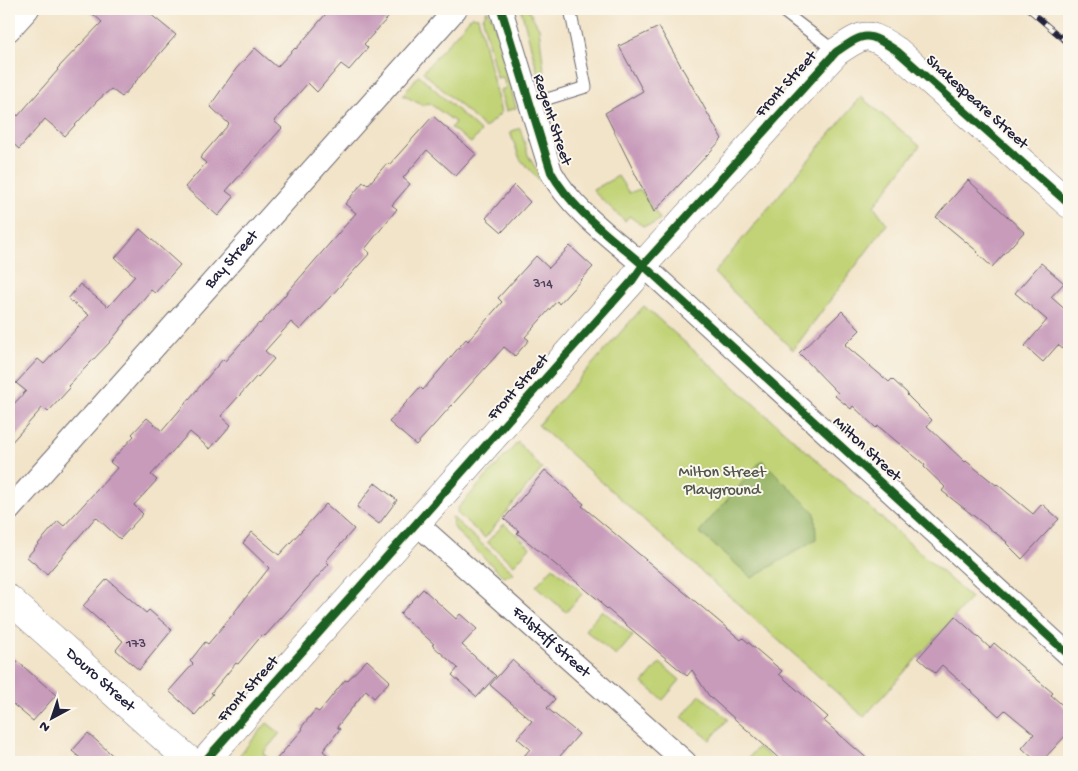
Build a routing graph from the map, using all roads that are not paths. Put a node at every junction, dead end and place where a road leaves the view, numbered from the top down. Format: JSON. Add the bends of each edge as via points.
{"nodes":[{"id":1,"x":28,"y":9,"type":"edge"},
{"id":2,"x":456,"y":9,"type":"edge"},
{"id":3,"x":501,"y":9,"type":"edge"},
{"id":4,"x":570,"y":9,"type":"edge"},
{"id":5,"x":780,"y":9,"type":"edge"},
{"id":6,"x":9,"y":30,"type":"edge"},
{"id":7,"x":858,"y":37,"type":"joint"},
{"id":8,"x":836,"y":52,"type":"junction"},
{"id":9,"x":531,"y":104,"type":"junction"},
{"id":10,"x":1069,"y":204,"type":"edge"},
{"id":11,"x":644,"y":265,"type":"junction"},
{"id":12,"x":9,"y":510,"type":"edge"},
{"id":13,"x":416,"y":523,"type":"junction"},
{"id":14,"x":9,"y":599,"type":"edge"},
{"id":15,"x":1069,"y":655,"type":"edge"},
{"id":16,"x":191,"y":762,"type":"edge"},
{"id":17,"x":204,"y":762,"type":"edge"},
{"id":18,"x":685,"y":762,"type":"edge"}],
"edges":[{"from":1,"to":6,"type":"street"},
{"from":2,"to":12,"type":"street","name":"Bay Street"},
{"from":3,"to":9,"type":"street","name":"Regent Street"},
{"from":4,"to":9,"type":"lane","via":[[586,87]]},
{"from":5,"to":8,"type":"lane"},
{"from":7,"to":8,"type":"street","name":"Front Street"},
{"from":7,"to":10,"type":"street","name":"Shakespeare Street","via":[[876,37],[897,51]]},
{"from":8,"to":11,"type":"street","name":"Front Street"},
{"from":9,"to":11,"type":"street","name":"Regent Street","via":[[551,172],[563,191]]},
{"from":11,"to":13,"type":"street","name":"Front Street"},
{"from":11,"to":15,"type":"street","name":"Milton Street"},
{"from":13,"to":17,"type":"street","name":"Front Street"},
{"from":13,"to":18,"type":"street","name":"Falstaff Street"},
{"from":14,"to":16,"type":"street","name":"Douro Street"}]}
